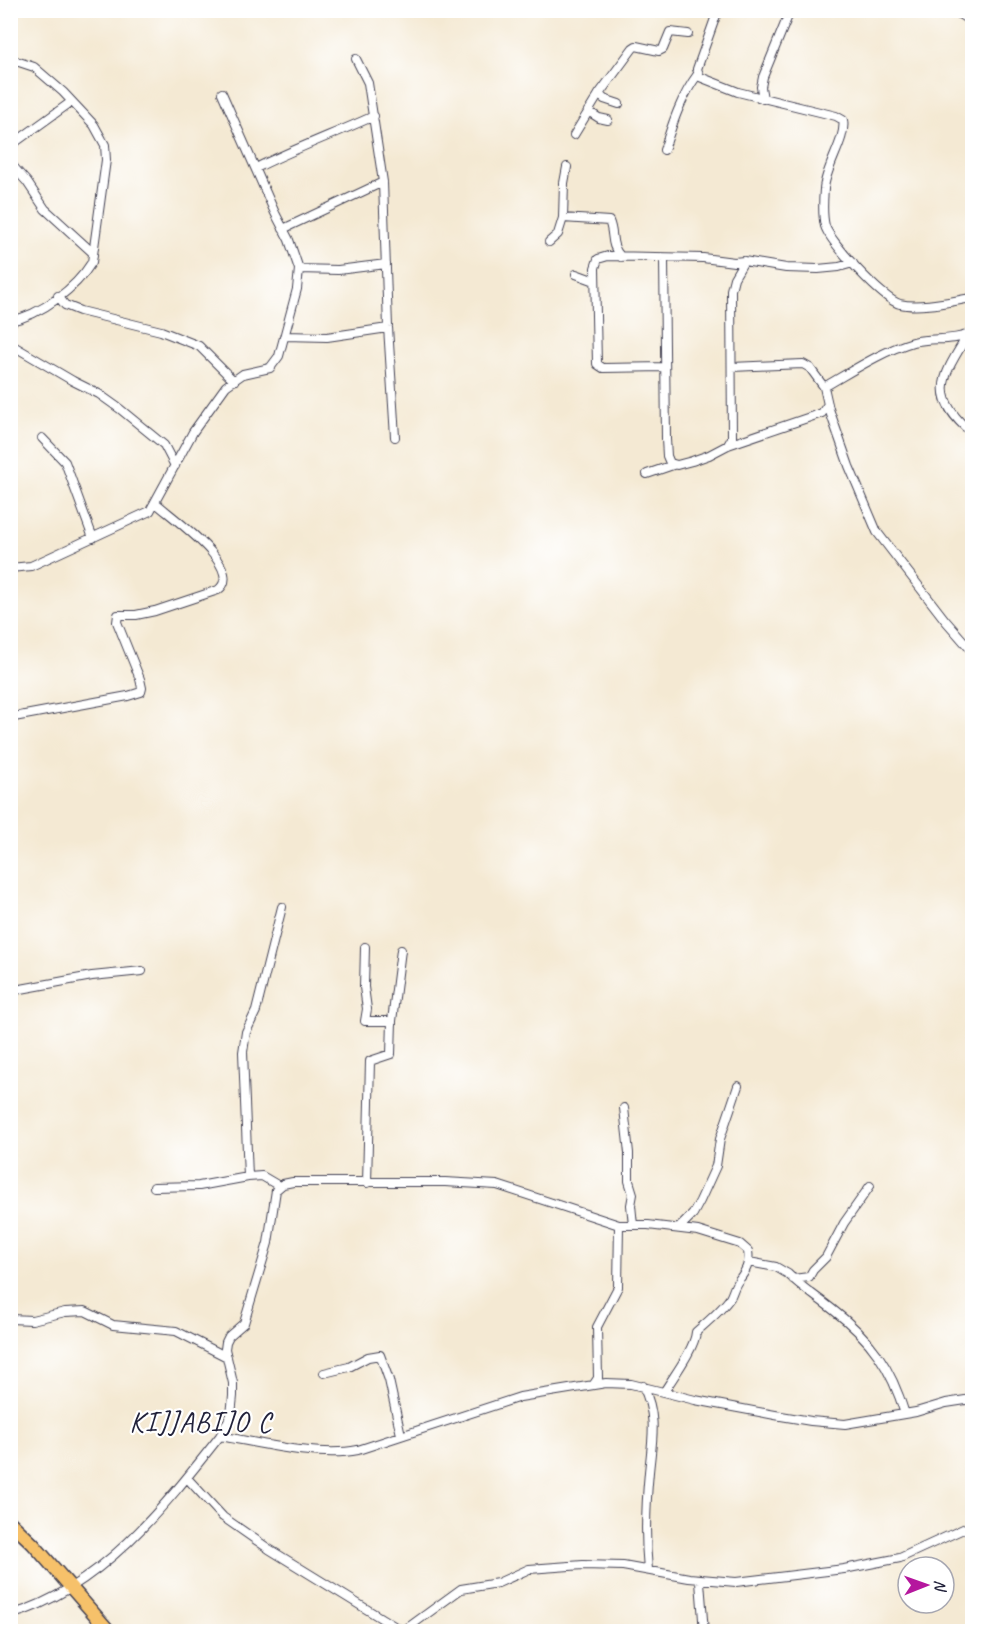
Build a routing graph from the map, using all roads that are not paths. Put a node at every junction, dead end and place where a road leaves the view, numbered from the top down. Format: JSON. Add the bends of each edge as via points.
{"nodes":[{"id":1,"x":718,"y":10,"type":"edge"},
{"id":2,"x":815,"y":10,"type":"edge"},
{"id":3,"x":953,"y":10,"type":"edge"},
{"id":4,"x":972,"y":22,"type":"edge"},
{"id":5,"x":688,"y":34,"type":"dead end"},
{"id":6,"x":10,"y":59,"type":"edge"},
{"id":7,"x":356,"y":59,"type":"dead end"},
{"id":8,"x":698,"y":74,"type":"junction"},
{"id":9,"x":222,"y":93,"type":"dead end"},
{"id":10,"x":599,"y":94,"type":"junction"},
{"id":11,"x":763,"y":99,"type":"junction"},
{"id":12,"x":71,"y":102,"type":"junction"},
{"id":13,"x":620,"y":105,"type":"dead end"},
{"id":14,"x":588,"y":111,"type":"junction"},
{"id":15,"x":374,"y":116,"type":"junction"},
{"id":16,"x":608,"y":120,"type":"dead end"},
{"id":17,"x":574,"y":135,"type":"dead end"},
{"id":18,"x":10,"y":146,"type":"edge"},
{"id":19,"x":664,"y":150,"type":"dead end"},
{"id":20,"x":10,"y":164,"type":"edge"},
{"id":21,"x":567,"y":167,"type":"dead end"},
{"id":22,"x":256,"y":168,"type":"junction"},
{"id":23,"x":383,"y":182,"type":"junction"},
{"id":24,"x":563,"y":218,"type":"junction"},
{"id":25,"x":283,"y":229,"type":"junction"},
{"id":26,"x":549,"y":242,"type":"dead end"},
{"id":27,"x":92,"y":252,"type":"junction"},
{"id":28,"x":621,"y":257,"type":"junction"},
{"id":29,"x":664,"y":258,"type":"junction"},
{"id":30,"x":744,"y":261,"type":"junction"},
{"id":31,"x":853,"y":263,"type":"junction"},
{"id":32,"x":386,"y":264,"type":"junction"},
{"id":33,"x":299,"y":269,"type":"junction"},
{"id":34,"x":576,"y":274,"type":"dead end"},
{"id":35,"x":595,"y":281,"type":"junction"},
{"id":36,"x":58,"y":297,"type":"junction"},
{"id":37,"x":972,"y":298,"type":"edge"},
{"id":38,"x":10,"y":321,"type":"edge"},
{"id":39,"x":388,"y":328,"type":"junction"},
{"id":40,"x":971,"y":331,"type":"edge"},
{"id":41,"x":285,"y":336,"type":"junction"},
{"id":42,"x":10,"y":344,"type":"edge"},
{"id":43,"x":665,"y":367,"type":"junction"},
{"id":44,"x":732,"y":367,"type":"junction"},
{"id":45,"x":234,"y":381,"type":"junction"},
{"id":46,"x":824,"y":387,"type":"junction"},
{"id":47,"x":828,"y":404,"type":"junction"},
{"id":48,"x":972,"y":433,"type":"edge"},
{"id":49,"x":395,"y":437,"type":"dead end"},
{"id":50,"x":42,"y":438,"type":"dead end"},
{"id":51,"x":728,"y":445,"type":"junction"},
{"id":52,"x":673,"y":465,"type":"junction"},
{"id":53,"x":176,"y":466,"type":"junction"},
{"id":54,"x":648,"y":474,"type":"dead end"},
{"id":55,"x":156,"y":503,"type":"junction"},
{"id":56,"x":93,"y":538,"type":"junction"},
{"id":57,"x":10,"y":568,"type":"edge"},
{"id":58,"x":972,"y":651,"type":"edge"},
{"id":59,"x":14,"y":717,"type":"dead end"},
{"id":60,"x":282,"y":907,"type":"dead end"},
{"id":61,"x":365,"y":947,"type":"dead end"},
{"id":62,"x":401,"y":950,"type":"dead end"},
{"id":63,"x":142,"y":971,"type":"dead end"},
{"id":64,"x":10,"y":991,"type":"edge"},
{"id":65,"x":392,"y":1021,"type":"junction"},
{"id":66,"x":738,"y":1086,"type":"dead end"},
{"id":67,"x":624,"y":1108,"type":"dead end"},
{"id":68,"x":248,"y":1177,"type":"junction"},
{"id":69,"x":366,"y":1183,"type":"junction"},
{"id":70,"x":279,"y":1186,"type":"junction"},
{"id":71,"x":870,"y":1186,"type":"dead end"},
{"id":72,"x":154,"y":1187,"type":"dead end"},
{"id":73,"x":633,"y":1225,"type":"junction"},
{"id":74,"x":619,"y":1226,"type":"junction"},
{"id":75,"x":679,"y":1228,"type":"junction"},
{"id":76,"x":748,"y":1262,"type":"junction"},
{"id":77,"x":793,"y":1279,"type":"junction"},
{"id":78,"x":10,"y":1319,"type":"edge"},
{"id":79,"x":227,"y":1357,"type":"junction"},
{"id":80,"x":324,"y":1373,"type":"dead end"},
{"id":81,"x":594,"y":1384,"type":"junction"},
{"id":82,"x":643,"y":1386,"type":"junction"},
{"id":83,"x":664,"y":1392,"type":"junction"},
{"id":84,"x":972,"y":1399,"type":"edge"},
{"id":85,"x":905,"y":1414,"type":"junction"},
{"id":86,"x":401,"y":1435,"type":"junction"},
{"id":87,"x":220,"y":1436,"type":"junction"},
{"id":88,"x":187,"y":1478,"type":"junction"},
{"id":89,"x":10,"y":1522,"type":"edge"},
{"id":90,"x":972,"y":1525,"type":"edge"},
{"id":91,"x":648,"y":1570,"type":"junction"},
{"id":92,"x":700,"y":1582,"type":"dead end"},
{"id":93,"x":72,"y":1587,"type":"junction"},
{"id":94,"x":10,"y":1615,"type":"edge"},
{"id":95,"x":402,"y":1631,"type":"edge"},
{"id":96,"x":110,"y":1632,"type":"edge"},
{"id":97,"x":704,"y":1632,"type":"edge"}],
"edges":[{"from":1,"to":8,"type":"street"},
{"from":2,"to":11,"type":"street","via":[[788,16],[763,77]]},
{"from":3,"to":4,"type":"street"},
{"from":5,"to":10,"type":"street","via":[[670,32],[660,51],[633,48]]},
{"from":6,"to":12,"type":"street","via":[[34,67]]},
{"from":7,"to":15,"type":"street","via":[[368,83]]},
{"from":8,"to":11,"type":"street"},
{"from":8,"to":19,"type":"street","via":[[678,108]]},
{"from":9,"to":22,"type":"street"},
{"from":10,"to":13,"type":"street"},
{"from":10,"to":14,"type":"street"},
{"from":11,"to":31,"type":"street","via":[[843,120],[843,132],[825,176],[823,209],[831,238]]},
{"from":12,"to":18,"type":"street"},
{"from":12,"to":27,"type":"street","via":[[94,125],[105,145],[105,176]]},
{"from":14,"to":16,"type":"street"},
{"from":14,"to":17,"type":"street"},
{"from":15,"to":22,"type":"street"},
{"from":15,"to":23,"type":"street"},
{"from":20,"to":27,"type":"street","via":[[45,208]]},
{"from":21,"to":24,"type":"street"},
{"from":22,"to":25,"type":"street"},
{"from":23,"to":25,"type":"street"},
{"from":23,"to":32,"type":"street"},
{"from":24,"to":26,"type":"street","via":[[558,234]]},
{"from":24,"to":28,"type":"street","via":[[609,221],[614,250]]},
{"from":25,"to":33,"type":"street"},
{"from":27,"to":36,"type":"street","via":[[92,262],[86,271]]},
{"from":28,"to":29,"type":"street"},
{"from":28,"to":35,"type":"street","via":[[598,259]]},
{"from":29,"to":30,"type":"street"},
{"from":29,"to":43,"type":"street"},
{"from":30,"to":31,"type":"street","via":[[818,269]]},
{"from":30,"to":44,"type":"street","via":[[731,290]]},
{"from":31,"to":37,"type":"street","via":[[897,303]]},
{"from":32,"to":33,"type":"street","via":[[338,270]]},
{"from":32,"to":39,"type":"street"},
{"from":33,"to":41,"type":"street"},
{"from":34,"to":35,"type":"street"},
{"from":35,"to":43,"type":"street","via":[[599,367]]},
{"from":36,"to":38,"type":"street"},
{"from":36,"to":45,"type":"street","via":[[65,305],[161,331],[199,346]]},
{"from":39,"to":41,"type":"street","via":[[327,337]]},
{"from":39,"to":49,"type":"street"},
{"from":40,"to":46,"type":"street","via":[[958,339],[915,342]]},
{"from":40,"to":48,"type":"street","via":[[947,372],[943,392],[948,408]]},
{"from":41,"to":45,"type":"street","via":[[279,356],[270,368],[243,374]]},
{"from":42,"to":53,"type":"street","via":[[120,409],[164,446]]},
{"from":43,"to":52,"type":"street","via":[[667,456]]},
{"from":44,"to":46,"type":"street","via":[[803,364]]},
{"from":44,"to":51,"type":"street","via":[[732,438]]},
{"from":45,"to":53,"type":"street","via":[[226,386],[193,432]]},
{"from":46,"to":47,"type":"street"},
{"from":47,"to":51,"type":"street","via":[[822,413]]},
{"from":47,"to":58,"type":"street","via":[[878,532]]},
{"from":50,"to":56,"type":"street","via":[[64,462]]},
{"from":51,"to":52,"type":"street"},
{"from":52,"to":54,"type":"street"},
{"from":53,"to":55,"type":"street"},
{"from":55,"to":56,"type":"street","via":[[146,515]]},
{"from":55,"to":59,"type":"street","via":[[206,546],[223,569],[223,586],[155,611],[118,615],[117,622],[142,684],[141,692]]},
{"from":56,"to":57,"type":"street","via":[[31,566]]},
{"from":60,"to":68,"type":"street","via":[[243,1052]]},
{"from":61,"to":65,"type":"street","via":[[365,1021]]},
{"from":62,"to":65,"type":"street"},
{"from":63,"to":64,"type":"street"},
{"from":65,"to":69,"type":"street","via":[[391,1054],[370,1061]]},
{"from":66,"to":75,"type":"street","via":[[712,1175],[693,1214]]},
{"from":67,"to":73,"type":"street"},
{"from":68,"to":70,"type":"street","via":[[266,1177]]},
{"from":68,"to":72,"type":"street","via":[[199,1186]]},
{"from":69,"to":70,"type":"street","via":[[293,1182]]},
{"from":69,"to":74,"type":"street","via":[[497,1185]]},
{"from":70,"to":79,"type":"street","via":[[274,1194],[266,1254],[244,1323],[226,1342]]},
{"from":71,"to":77,"type":"street","via":[[821,1264],[809,1278]]},
{"from":73,"to":74,"type":"street"},
{"from":73,"to":75,"type":"street"},
{"from":74,"to":81,"type":"street","via":[[618,1287],[597,1327],[598,1378]]},
{"from":75,"to":76,"type":"street","via":[[740,1244],[748,1251]]},
{"from":76,"to":77,"type":"street","via":[[776,1267]]},
{"from":76,"to":83,"type":"street","via":[[729,1299],[696,1332],[692,1348]]},
{"from":77,"to":85,"type":"street","via":[[853,1326],[877,1352],[897,1388]]},
{"from":78,"to":79,"type":"street","via":[[32,1320],[85,1311],[113,1325],[176,1331]]},
{"from":79,"to":87,"type":"street","via":[[233,1402]]},
{"from":80,"to":86,"type":"street","via":[[380,1355]]},
{"from":81,"to":82,"type":"street","via":[[623,1382]]},
{"from":81,"to":86,"type":"street","via":[[520,1397]]},
{"from":82,"to":83,"type":"street"},
{"from":82,"to":91,"type":"street","via":[[651,1402],[654,1430]]},
{"from":83,"to":85,"type":"street","via":[[810,1421],[845,1424]]},
{"from":84,"to":85,"type":"street"},
{"from":86,"to":87,"type":"street","via":[[342,1453]]},
{"from":87,"to":88,"type":"street"},
{"from":88,"to":93,"type":"street","via":[[132,1541]]},
{"from":88,"to":95,"type":"street","via":[[223,1517]]},
{"from":89,"to":93,"type":"main road"},
{"from":90,"to":91,"type":"street","via":[[900,1558],[844,1569],[736,1582]]},
{"from":91,"to":95,"type":"street","via":[[584,1565],[529,1569],[498,1583],[460,1589]]},
{"from":92,"to":97,"type":"street"},
{"from":93,"to":94,"type":"street","via":[[29,1610]]},
{"from":93,"to":96,"type":"main road"}]}
